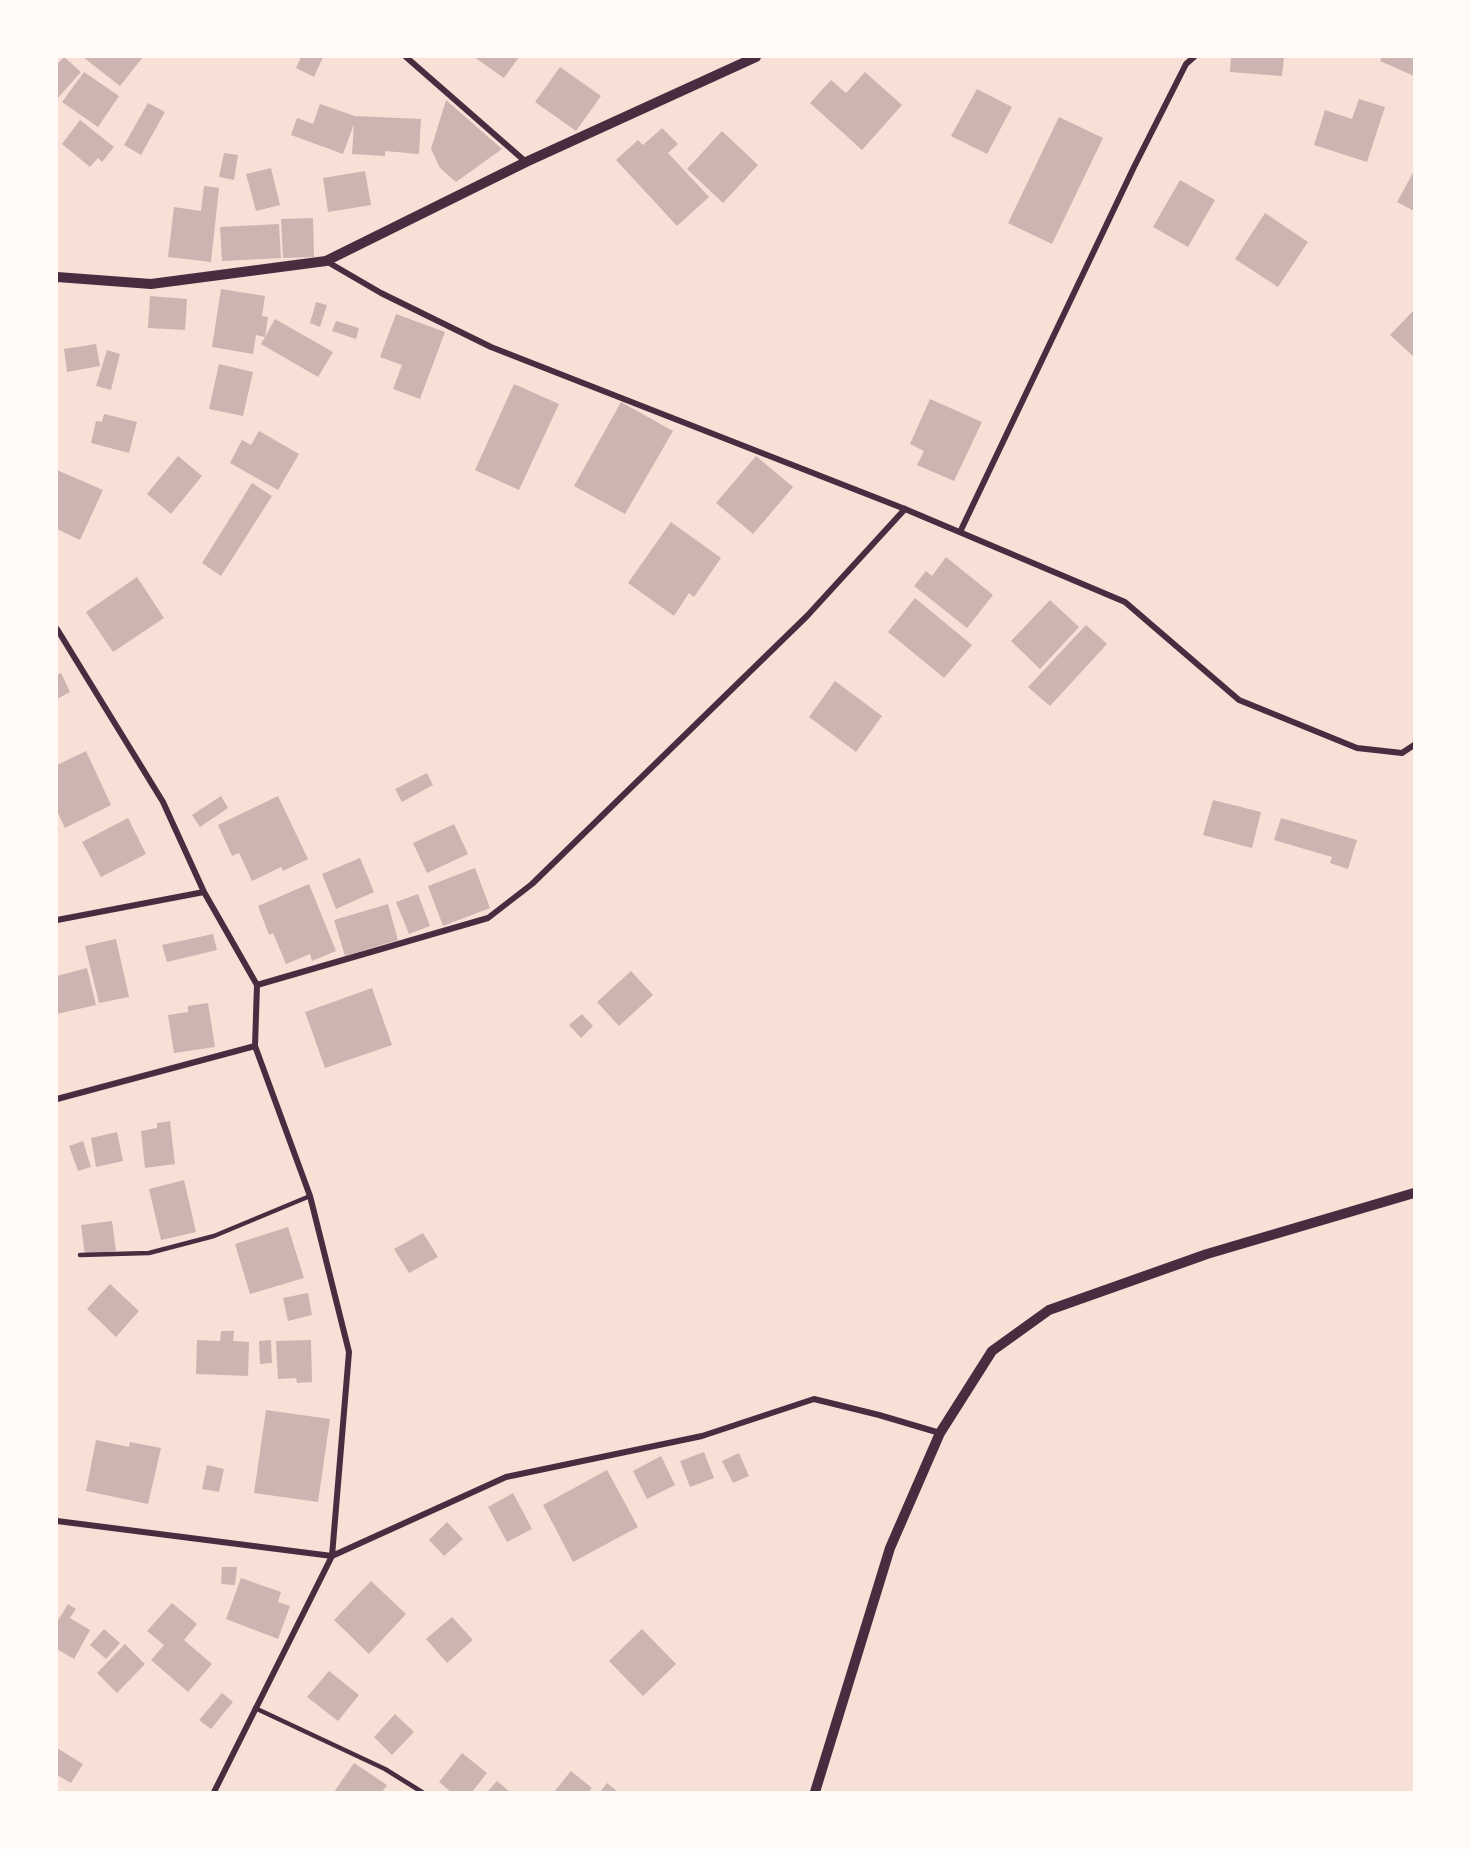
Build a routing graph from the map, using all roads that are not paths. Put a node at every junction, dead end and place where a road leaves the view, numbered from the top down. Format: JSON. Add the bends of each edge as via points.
{"nodes":[{"id":1,"x":406,"y":57,"type":"edge"},
{"id":2,"x":1194,"y":57,"type":"edge"},
{"id":3,"x":754,"y":58,"type":"edge"},
{"id":4,"x":526,"y":162,"type":"junction"},
{"id":5,"x":326,"y":261,"type":"junction"},
{"id":6,"x":57,"y":278,"type":"edge"},
{"id":7,"x":905,"y":509,"type":"junction"},
{"id":8,"x":960,"y":532,"type":"junction"},
{"id":9,"x":57,"y":629,"type":"edge"},
{"id":10,"x":1414,"y":745,"type":"edge"},
{"id":11,"x":204,"y":892,"type":"junction"},
{"id":12,"x":57,"y":920,"type":"edge"},
{"id":13,"x":257,"y":986,"type":"junction"},
{"id":14,"x":255,"y":1046,"type":"junction"},
{"id":15,"x":57,"y":1099,"type":"edge"},
{"id":16,"x":1414,"y":1193,"type":"edge"},
{"id":17,"x":310,"y":1196,"type":"junction"},
{"id":18,"x":80,"y":1255,"type":"dead end"},
{"id":19,"x":940,"y":1433,"type":"junction"},
{"id":20,"x":57,"y":1521,"type":"edge"},
{"id":21,"x":332,"y":1556,"type":"junction"},
{"id":22,"x":255,"y":1708,"type":"junction"},
{"id":23,"x":214,"y":1792,"type":"edge"},
{"id":24,"x":422,"y":1792,"type":"edge"},
{"id":25,"x":815,"y":1792,"type":"edge"}],
"edges":[{"from":1,"to":4,"type":"street"},
{"from":2,"to":8,"type":"street","via":[[1186,64],[1134,167]]},
{"from":3,"to":4,"type":"street"},
{"from":4,"to":5,"type":"street"},
{"from":5,"to":6,"type":"street","via":[[151,285]]},
{"from":5,"to":7,"type":"street","via":[[490,347]]},
{"from":7,"to":8,"type":"street"},
{"from":7,"to":13,"type":"street","via":[[807,616],[532,884],[488,918]]},
{"from":8,"to":10,"type":"street","via":[[1125,602],[1239,700],[1357,748],[1402,753]]},
{"from":9,"to":11,"type":"street","via":[[163,801]]},
{"from":11,"to":12,"type":"street"},
{"from":11,"to":13,"type":"street"},
{"from":13,"to":14,"type":"street"},
{"from":14,"to":15,"type":"street"},
{"from":14,"to":17,"type":"street"},
{"from":16,"to":19,"type":"street","via":[[1207,1254],[1049,1310],[992,1352]]},
{"from":17,"to":18,"type":"lane","via":[[214,1236],[149,1253]]},
{"from":17,"to":21,"type":"street","via":[[349,1352]]},
{"from":19,"to":21,"type":"street","via":[[814,1399],[702,1436],[506,1477]]},
{"from":19,"to":25,"type":"street","via":[[890,1548]]},
{"from":20,"to":21,"type":"street"},
{"from":21,"to":22,"type":"street"},
{"from":22,"to":23,"type":"street"},
{"from":22,"to":24,"type":"lane","via":[[385,1769]]}]}
